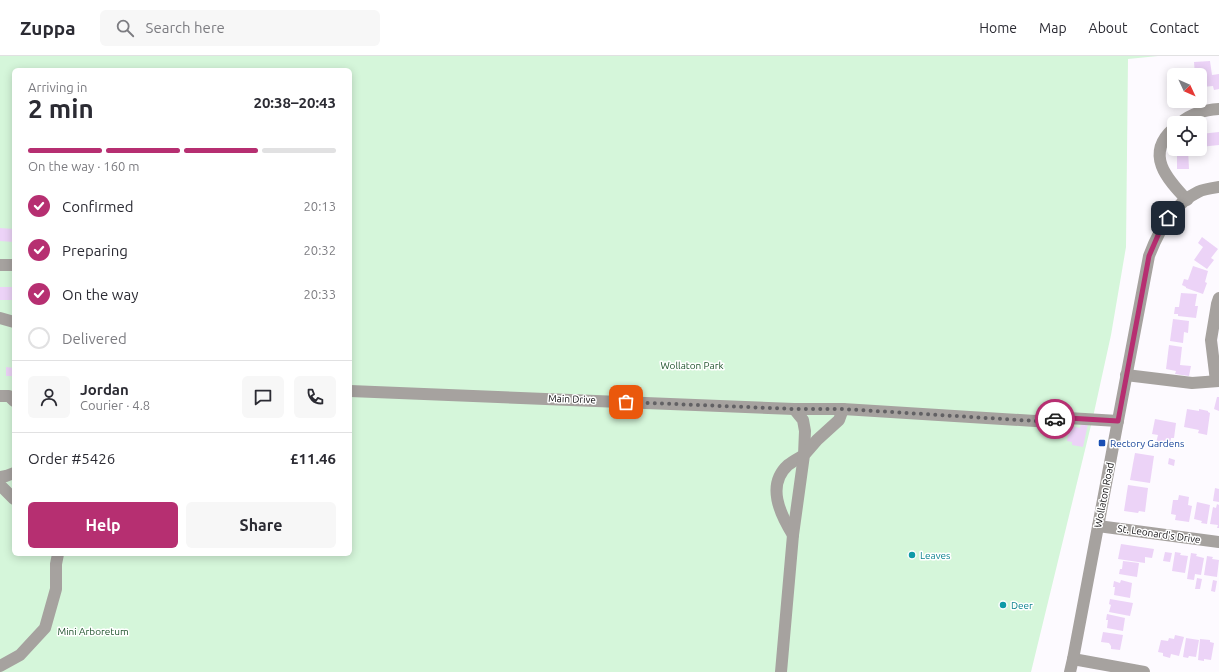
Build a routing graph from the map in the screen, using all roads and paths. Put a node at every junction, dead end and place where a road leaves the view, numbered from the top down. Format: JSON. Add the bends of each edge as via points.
{"nodes":[{"id":1,"x":1219,"y":109,"type":"edge"},
{"id":2,"x":1190,"y":116,"type":"edge"},
{"id":3,"x":1167,"y":137,"type":"edge"},
{"id":4,"x":1219,"y":187,"type":"edge"},
{"id":5,"x":1187,"y":200,"type":"junction"},
{"id":6,"x":12,"y":265,"type":"edge"},
{"id":7,"x":0,"y":266,"type":"edge"},
{"id":8,"x":1219,"y":298,"type":"edge"},
{"id":9,"x":0,"y":318,"type":"edge"},
{"id":10,"x":12,"y":321,"type":"edge"},
{"id":11,"x":1126,"y":375,"type":"junction"},
{"id":12,"x":1218,"y":381,"type":"edge"},
{"id":13,"x":352,"y":391,"type":"edge"},
{"id":14,"x":0,"y":396,"type":"edge"},
{"id":15,"x":12,"y":399,"type":"edge"},
{"id":16,"x":794,"y":409,"type":"junction"},
{"id":17,"x":843,"y":409,"type":"junction"},
{"id":18,"x":1118,"y":421,"type":"junction"},
{"id":19,"x":804,"y":455,"type":"junction"},
{"id":20,"x":12,"y":474,"type":"edge"},
{"id":21,"x":0,"y":477,"type":"edge"},
{"id":22,"x":0,"y":485,"type":"edge"},
{"id":23,"x":12,"y":497,"type":"edge"},
{"id":24,"x":1098,"y":526,"type":"junction"},
{"id":25,"x":793,"y":535,"type":"junction"},
{"id":26,"x":1219,"y":542,"type":"edge"},
{"id":27,"x":55,"y":557,"type":"edge"},
{"id":28,"x":1073,"y":659,"type":"junction"},
{"id":29,"x":0,"y":666,"type":"edge"},
{"id":30,"x":781,"y":672,"type":"edge"},
{"id":31,"x":1070,"y":672,"type":"edge"},
{"id":32,"x":1144,"y":672,"type":"edge"}],
"edges":[{"from":1,"to":2,"type":"street"},
{"from":3,"to":5,"type":"street","via":[[1160,150],[1162,170]]},
{"from":4,"to":5,"type":"street","name":"Wollaton Road","via":[[1199,191]]},
{"from":5,"to":11,"type":"street","name":"Wollaton Road","via":[[1163,226],[1149,256]]},
{"from":6,"to":7,"type":"street"},
{"from":8,"to":12,"type":"street","via":[[1211,340]]},
{"from":9,"to":10,"type":"street"},
{"from":11,"to":12,"type":"street","via":[[1192,383]]},
{"from":11,"to":18,"type":"street","name":"Wollaton Road"},
{"from":13,"to":16,"type":"street","name":"Main Drive"},
{"from":14,"to":15,"type":"street","via":[[9,396]]},
{"from":16,"to":17,"type":"street","name":"Main Drive"},
{"from":16,"to":19,"type":"street","via":[[803,420]]},
{"from":17,"to":18,"type":"street","name":"Main Drive","via":[[1035,421],[1068,418]]},
{"from":17,"to":19,"type":"street","via":[[839,420]]},
{"from":18,"to":24,"type":"street","name":"Wollaton Road"},
{"from":19,"to":25,"type":"street"},
{"from":19,"to":25,"type":"street","via":[[788,465],[778,479],[776,499],[785,523]]},
{"from":20,"to":21,"type":"street"},
{"from":22,"to":23,"type":"street"},
{"from":24,"to":26,"type":"street","name":"St. Leonard's Drive"},
{"from":24,"to":28,"type":"street","name":"Wollaton Road"},
{"from":25,"to":30,"type":"street"},
{"from":27,"to":29,"type":"street","via":[[56,589],[45,628],[20,655]]},
{"from":28,"to":31,"type":"street","name":"Wollaton Road"},
{"from":28,"to":32,"type":"street"}]}
